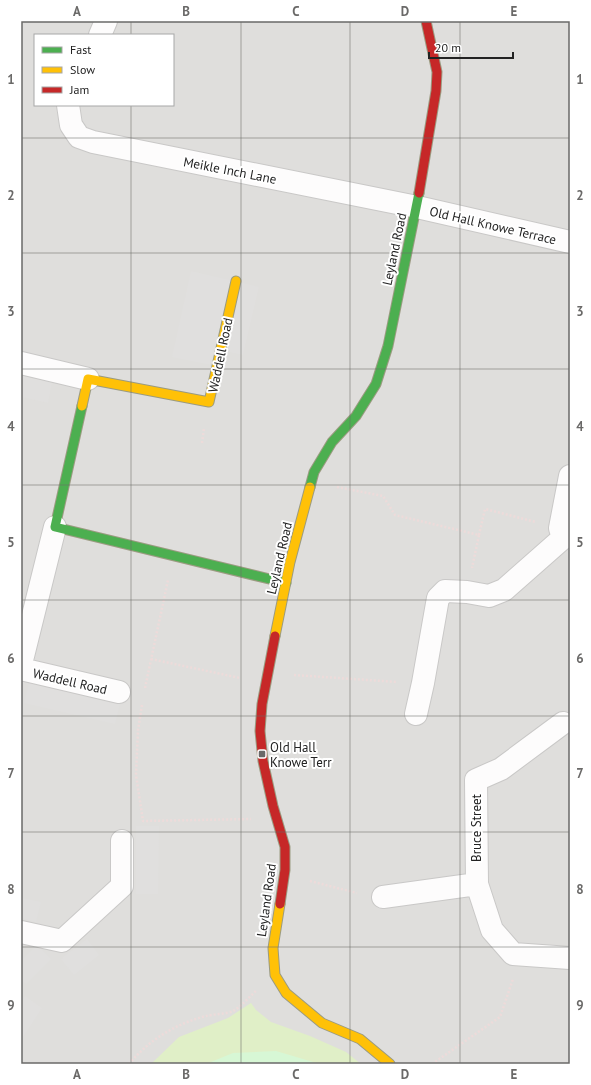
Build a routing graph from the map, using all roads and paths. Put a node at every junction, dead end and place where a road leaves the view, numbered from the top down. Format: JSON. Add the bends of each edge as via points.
{"nodes":[{"id":1,"x":106,"y":21,"type":"edge"},
{"id":2,"x":426,"y":21,"type":"edge"},
{"id":3,"x":100,"y":34,"type":"edge"},
{"id":4,"x":68,"y":106,"type":"edge"},
{"id":5,"x":417,"y":207,"type":"junction"},
{"id":6,"x":570,"y":242,"type":"edge"},
{"id":7,"x":236,"y":281,"type":"dead end"},
{"id":8,"x":21,"y":363,"type":"edge"},
{"id":9,"x":88,"y":380,"type":"junction"},
{"id":10,"x":570,"y":476,"type":"edge"},
{"id":11,"x":311,"y":482,"type":"junction"},
{"id":12,"x":55,"y":527,"type":"junction"},
{"id":13,"x":480,"y":535,"type":"junction"},
{"id":14,"x":564,"y":536,"type":"edge"},
{"id":15,"x":173,"y":556,"type":"junction"},
{"id":16,"x":286,"y":583,"type":"junction"},
{"id":17,"x":467,"y":592,"type":"junction"},
{"id":18,"x":30,"y":594,"type":"edge"},
{"id":19,"x":151,"y":660,"type":"junction"},
{"id":20,"x":21,"y":664,"type":"edge"},
{"id":21,"x":21,"y":669,"type":"edge"},
{"id":22,"x":268,"y":674,"type":"junction"},
{"id":23,"x":266,"y":683,"type":"junction"},
{"id":24,"x":423,"y":683,"type":"junction"},
{"id":25,"x":145,"y":690,"type":"dead end"},
{"id":26,"x":119,"y":692,"type":"dead end"},
{"id":27,"x":142,"y":704,"type":"dead end"},
{"id":28,"x":416,"y":714,"type":"dead end"},
{"id":29,"x":563,"y":723,"type":"dead end"},
{"id":30,"x":277,"y":818,"type":"junction"},
{"id":31,"x":122,"y":841,"type":"dead end"},
{"id":32,"x":284,"y":874,"type":"junction"},
{"id":33,"x":477,"y":884,"type":"junction"},
{"id":34,"x":383,"y":897,"type":"joint"},
{"id":35,"x":21,"y":932,"type":"edge"},
{"id":36,"x":521,"y":955,"type":"junction"},
{"id":37,"x":570,"y":958,"type":"edge"},
{"id":38,"x":275,"y":975,"type":"junction"},
{"id":39,"x":129,"y":1064,"type":"edge"},
{"id":40,"x":390,"y":1064,"type":"edge"},
{"id":41,"x":432,"y":1064,"type":"edge"}],
"edges":[{"from":1,"to":3,"type":"street"},
{"from":2,"to":5,"type":"street","name":"Leyland Road","via":[[437,72]]},
{"from":4,"to":5,"type":"street","name":"Meikle Inch Lane","via":[[71,125],[78,137],[93,142]]},
{"from":5,"to":6,"type":"street","name":"Old Hall Knowe Terrace"},
{"from":5,"to":11,"type":"street","name":"Leyland Road","via":[[388,346],[376,384],[356,416],[332,442]]},
{"from":7,"to":9,"type":"street","name":"Waddell Road","via":[[209,402]]},
{"from":8,"to":9,"type":"street","name":"Waddell Road"},
{"from":9,"to":12,"type":"street","name":"Waddell Road"},
{"from":10,"to":14,"type":"street"},
{"from":11,"to":13,"type":"path","via":[[383,496],[395,514]]},
{"from":11,"to":16,"type":"street","name":"Leyland Road"},
{"from":12,"to":15,"type":"street"},
{"from":12,"to":18,"type":"street","name":"Waddell Road"},
{"from":13,"to":14,"type":"path","via":[[485,509]]},
{"from":13,"to":17,"type":"path"},
{"from":14,"to":17,"type":"street","via":[[504,590],[489,596]]},
{"from":15,"to":16,"type":"street"},
{"from":15,"to":19,"type":"path"},
{"from":16,"to":22,"type":"street","name":"Leyland Road"},
{"from":17,"to":24,"type":"street","via":[[445,591],[438,598]]},
{"from":18,"to":20,"type":"street","name":"Waddell Road"},
{"from":19,"to":23,"type":"path"},
{"from":19,"to":25,"type":"path"},
{"from":21,"to":26,"type":"street","name":"Waddell Road"},
{"from":22,"to":23,"type":"street","name":"Leyland Road"},
{"from":22,"to":24,"type":"path"},
{"from":23,"to":30,"type":"street","name":"Leyland Road","via":[[260,731],[263,761]]},
{"from":24,"to":28,"type":"street"},
{"from":27,"to":30,"type":"path","via":[[136,775],[143,821]]},
{"from":29,"to":33,"type":"street","name":"Bruce Street","via":[[501,769],[476,780]]},
{"from":30,"to":32,"type":"street","name":"Leyland Road","via":[[285,847]]},
{"from":31,"to":35,"type":"street","via":[[122,886],[62,941]]},
{"from":32,"to":34,"type":"path","via":[[366,896]]},
{"from":32,"to":38,"type":"street","name":"Leyland Road","via":[[272,948]]},
{"from":33,"to":34,"type":"street"},
{"from":33,"to":36,"type":"street","name":"Bruce Street","via":[[492,930],[513,954]]},
{"from":36,"to":37,"type":"street","name":"Bruce Street"},
{"from":36,"to":41,"type":"path","via":[[500,1017]]},
{"from":38,"to":39,"type":"path","via":[[232,1012],[192,1020],[161,1034]]},
{"from":38,"to":40,"type":"street","name":"Leyland Road","via":[[286,993],[322,1023],[360,1039]]}]}
